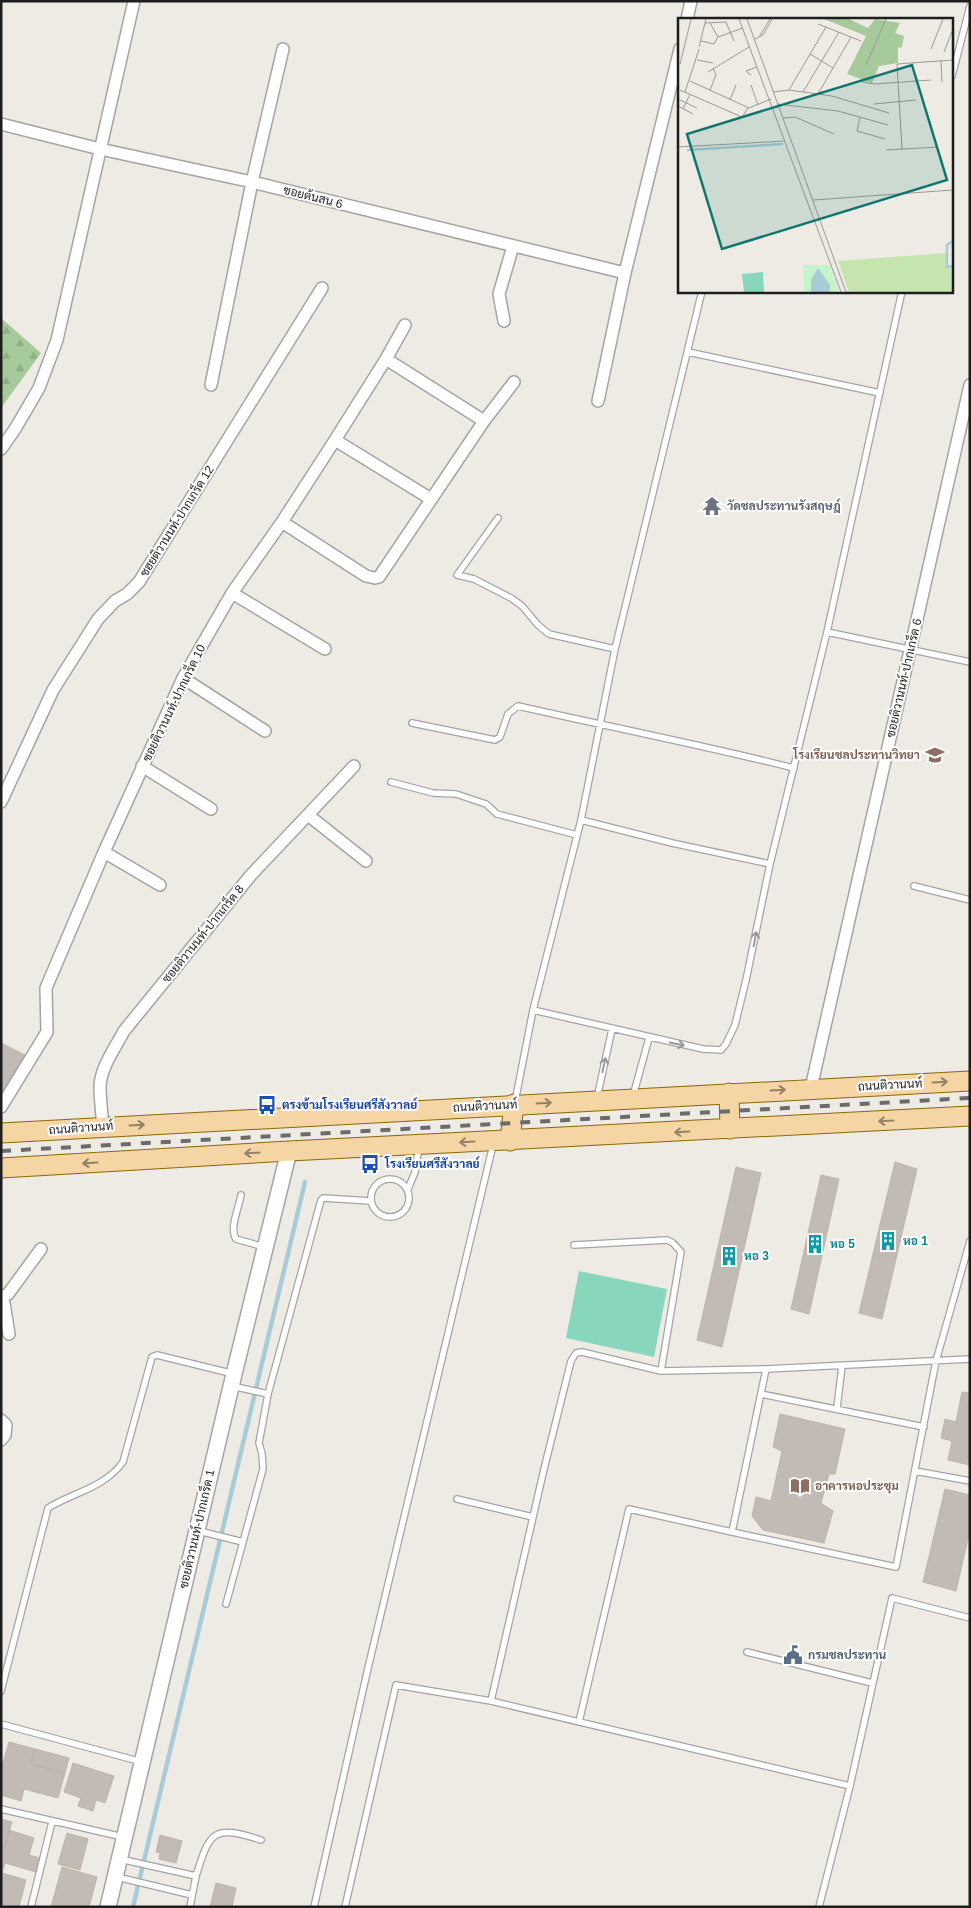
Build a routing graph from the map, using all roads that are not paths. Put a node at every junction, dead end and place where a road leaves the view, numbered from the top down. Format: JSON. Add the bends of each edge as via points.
{"nodes":[{"id":1,"x":134,"y":1,"type":"edge"},
{"id":2,"x":691,"y":1,"type":"edge"},
{"id":3,"x":970,"y":6,"type":"edge"},
{"id":4,"x":687,"y":18,"type":"edge"},
{"id":5,"x":283,"y":48,"type":"dead end"},
{"id":6,"x":678,"y":57,"type":"edge"},
{"id":7,"x":954,"y":68,"type":"edge"},
{"id":8,"x":1,"y":124,"type":"edge"},
{"id":9,"x":100,"y":149,"type":"junction"},
{"id":10,"x":252,"y":182,"type":"junction"},
{"id":11,"x":512,"y":246,"type":"junction"},
{"id":12,"x":625,"y":273,"type":"junction"},
{"id":13,"x":322,"y":288,"type":"dead end"},
{"id":14,"x":702,"y":292,"type":"edge"},
{"id":15,"x":902,"y":292,"type":"edge"},
{"id":16,"x":504,"y":321,"type":"dead end"},
{"id":17,"x":405,"y":325,"type":"dead end"},
{"id":18,"x":688,"y":352,"type":"junction"},
{"id":19,"x":386,"y":359,"type":"junction"},
{"id":20,"x":514,"y":382,"type":"dead end"},
{"id":21,"x":211,"y":385,"type":"dead end"},
{"id":22,"x":970,"y":385,"type":"edge"},
{"id":23,"x":880,"y":393,"type":"junction"},
{"id":24,"x":598,"y":401,"type":"dead end"},
{"id":25,"x":484,"y":421,"type":"junction"},
{"id":26,"x":335,"y":440,"type":"junction"},
{"id":27,"x":1,"y":449,"type":"edge"},
{"id":28,"x":431,"y":499,"type":"junction"},
{"id":29,"x":498,"y":518,"type":"dead end"},
{"id":30,"x":282,"y":522,"type":"junction"},
{"id":31,"x":232,"y":593,"type":"junction"},
{"id":32,"x":827,"y":632,"type":"junction"},
{"id":33,"x":614,"y":648,"type":"junction"},
{"id":34,"x":911,"y":649,"type":"junction"},
{"id":35,"x":325,"y":650,"type":"dead end"},
{"id":36,"x":970,"y":662,"type":"edge"},
{"id":37,"x":183,"y":678,"type":"junction"},
{"id":38,"x":412,"y":723,"type":"dead end"},
{"id":39,"x":600,"y":725,"type":"junction"},
{"id":40,"x":265,"y":731,"type":"dead end"},
{"id":41,"x":142,"y":766,"type":"junction"},
{"id":42,"x":354,"y":766,"type":"dead end"},
{"id":43,"x":794,"y":768,"type":"junction"},
{"id":44,"x":391,"y":782,"type":"dead end"},
{"id":45,"x":2,"y":798,"type":"edge"},
{"id":46,"x":211,"y":809,"type":"dead end"},
{"id":47,"x":308,"y":815,"type":"junction"},
{"id":48,"x":581,"y":820,"type":"junction"},
{"id":49,"x":577,"y":835,"type":"junction"},
{"id":50,"x":104,"y":852,"type":"junction"},
{"id":51,"x":366,"y":861,"type":"dead end"},
{"id":52,"x":770,"y":864,"type":"junction"},
{"id":53,"x":160,"y":885,"type":"dead end"},
{"id":54,"x":914,"y":886,"type":"dead end"},
{"id":55,"x":970,"y":900,"type":"edge"},
{"id":56,"x":533,"y":1010,"type":"junction"},
{"id":57,"x":612,"y":1029,"type":"junction"},
{"id":58,"x":649,"y":1038,"type":"junction"},
{"id":59,"x":970,"y":1081,"type":"edge"},
{"id":60,"x":812,"y":1088,"type":"junction"},
{"id":61,"x":729,"y":1093,"type":"junction"},
{"id":62,"x":632,"y":1098,"type":"junction"},
{"id":63,"x":597,"y":1100,"type":"junction"},
{"id":64,"x":514,"y":1104,"type":"junction"},
{"id":65,"x":1,"y":1107,"type":"edge"},
{"id":66,"x":970,"y":1116,"type":"edge"},
{"id":67,"x":103,"y":1127,"type":"junction"},
{"id":68,"x":730,"y":1129,"type":"junction"},
{"id":69,"x":1,"y":1133,"type":"edge"},
{"id":70,"x":502,"y":1141,"type":"junction"},
{"id":71,"x":420,"y":1144,"type":"junction"},
{"id":72,"x":289,"y":1151,"type":"junction"},
{"id":73,"x":1,"y":1168,"type":"edge"},
{"id":74,"x":408,"y":1189,"type":"junction"},
{"id":75,"x":241,"y":1196,"type":"dead end"},
{"id":76,"x":371,"y":1201,"type":"junction"},
{"id":77,"x":970,"y":1241,"type":"edge"},
{"id":78,"x":574,"y":1246,"type":"dead end"},
{"id":79,"x":264,"y":1247,"type":"junction"},
{"id":80,"x":41,"y":1249,"type":"dead end"},
{"id":81,"x":2,"y":1297,"type":"edge"},
{"id":82,"x":9,"y":1334,"type":"dead end"},
{"id":83,"x":970,"y":1359,"type":"edge"},
{"id":84,"x":936,"y":1361,"type":"junction"},
{"id":85,"x":842,"y":1366,"type":"junction"},
{"id":86,"x":766,"y":1369,"type":"junction"},
{"id":87,"x":660,"y":1371,"type":"junction"},
{"id":88,"x":233,"y":1380,"type":"junction"},
{"id":89,"x":268,"y":1394,"type":"junction"},
{"id":90,"x":761,"y":1394,"type":"junction"},
{"id":91,"x":837,"y":1408,"type":"junction"},
{"id":92,"x":1,"y":1420,"type":"edge"},
{"id":93,"x":924,"y":1427,"type":"junction"},
{"id":94,"x":1,"y":1440,"type":"edge"},
{"id":95,"x":915,"y":1472,"type":"junction"},
{"id":96,"x":970,"y":1482,"type":"edge"},
{"id":97,"x":457,"y":1499,"type":"dead end"},
{"id":98,"x":533,"y":1517,"type":"junction"},
{"id":99,"x":197,"y":1531,"type":"junction"},
{"id":100,"x":732,"y":1532,"type":"junction"},
{"id":101,"x":243,"y":1542,"type":"junction"},
{"id":102,"x":226,"y":1604,"type":"dead end"},
{"id":103,"x":970,"y":1618,"type":"edge"},
{"id":104,"x":747,"y":1652,"type":"dead end"},
{"id":105,"x":872,"y":1683,"type":"junction"},
{"id":106,"x":1,"y":1691,"type":"edge"},
{"id":107,"x":491,"y":1701,"type":"junction"},
{"id":108,"x":579,"y":1722,"type":"junction"},
{"id":109,"x":1,"y":1724,"type":"edge"},
{"id":110,"x":143,"y":1762,"type":"junction"},
{"id":111,"x":850,"y":1786,"type":"junction"},
{"id":112,"x":1,"y":1809,"type":"edge"},
{"id":113,"x":52,"y":1822,"type":"junction"},
{"id":114,"x":124,"y":1838,"type":"junction"},
{"id":115,"x":261,"y":1840,"type":"dead end"},
{"id":116,"x":118,"y":1858,"type":"junction"},
{"id":117,"x":116,"y":1876,"type":"junction"},
{"id":118,"x":196,"y":1876,"type":"junction"},
{"id":119,"x":192,"y":1895,"type":"junction"},
{"id":120,"x":30,"y":1907,"type":"edge"},
{"id":121,"x":108,"y":1907,"type":"edge"},
{"id":122,"x":190,"y":1907,"type":"edge"},
{"id":123,"x":314,"y":1907,"type":"edge"},
{"id":124,"x":345,"y":1907,"type":"edge"},
{"id":125,"x":819,"y":1907,"type":"edge"}],
"edges":[{"from":1,"to":9,"type":"street"},
{"from":2,"to":4,"type":"street"},
{"from":3,"to":7,"type":"lane"},
{"from":5,"to":10,"type":"street"},
{"from":6,"to":12,"type":"street"},
{"from":8,"to":9,"type":"street","name":"ซอยต้นสน 6"},
{"from":9,"to":10,"type":"street","name":"ซอยต้นสน 6"},
{"from":9,"to":27,"type":"street","via":[[57,340],[39,388]]},
{"from":10,"to":11,"type":"street","name":"ซอยต้นสน 6"},
{"from":10,"to":21,"type":"street"},
{"from":11,"to":12,"type":"street","name":"ซอยต้นสน 6"},
{"from":11,"to":16,"type":"street","via":[[499,294]]},
{"from":12,"to":24,"type":"street"},
{"from":13,"to":45,"type":"street","name":"ซฮยติวานนท์-ปากเกร็ด 12","via":[[139,582],[98,619],[53,690]]},
{"from":14,"to":18,"type":"lane"},
{"from":15,"to":23,"type":"lane"},
{"from":17,"to":19,"type":"street","name":"ซอยติวานนท์-ปากเกร็ด 10"},
{"from":18,"to":23,"type":"lane"},
{"from":18,"to":33,"type":"lane"},
{"from":19,"to":25,"type":"street"},
{"from":19,"to":26,"type":"street","name":"ซอยติวานนท์-ปากเกร็ด 10"},
{"from":20,"to":25,"type":"street"},
{"from":22,"to":34,"type":"street","name":"ซอยติวานนท์-ปากเกร็ด 6"},
{"from":23,"to":32,"type":"lane"},
{"from":25,"to":28,"type":"street"},
{"from":26,"to":28,"type":"street"},
{"from":26,"to":30,"type":"street","name":"ซอยติวานนท์-ปากเกร็ด 10"},
{"from":28,"to":30,"type":"street","via":[[382,573],[375,578],[366,576]]},
{"from":29,"to":33,"type":"lane","via":[[457,575],[474,579],[512,598],[550,634]]},
{"from":30,"to":31,"type":"street","name":"ซอยติวานนท์-ปากเกร็ด 10"},
{"from":31,"to":35,"type":"street"},
{"from":31,"to":37,"type":"street","name":"ซอยติวานนท์-ปากเกร็ด 10"},
{"from":32,"to":34,"type":"lane"},
{"from":32,"to":43,"type":"lane"},
{"from":33,"to":39,"type":"lane"},
{"from":34,"to":36,"type":"lane"},
{"from":34,"to":60,"type":"street","name":"ซอยติวานนท์-ปากเกร็ด 6"},
{"from":37,"to":40,"type":"street"},
{"from":37,"to":41,"type":"street","name":"ซอยติวานนท์-ปากเกร็ด 10"},
{"from":38,"to":39,"type":"lane","via":[[495,740],[500,737],[508,714],[518,706]]},
{"from":39,"to":43,"type":"lane","via":[[708,746]]},
{"from":39,"to":48,"type":"lane"},
{"from":41,"to":46,"type":"street"},
{"from":41,"to":50,"type":"street","name":"ซอยติวานนท์-ปากเกร็ด 10"},
{"from":42,"to":47,"type":"street","name":"ซอยติวานนท์-ปากเกร็ด 8"},
{"from":43,"to":52,"type":"lane"},
{"from":44,"to":49,"type":"lane","via":[[433,793],[456,794],[486,804],[497,814]]},
{"from":47,"to":51,"type":"street"},
{"from":47,"to":67,"type":"street","name":"ซอยติวานนท์-ปากเกร็ด 8","via":[[250,875],[124,1031],[100,1086]]},
{"from":48,"to":49,"type":"lane"},
{"from":48,"to":52,"type":"lane","via":[[672,844]]},
{"from":49,"to":56,"type":"lane"},
{"from":50,"to":53,"type":"street"},
{"from":50,"to":65,"type":"street","name":"ซอยติวานนท์-ปากเกร็ด 10","via":[[46,988],[46,1032]]},
{"from":58,"to":52,"type":"lane","one_way":true,"via":[[717,1051],[726,1044],[735,1025],[748,972]]},
{"from":54,"to":55,"type":"lane"},
{"from":56,"to":57,"type":"lane"},
{"from":56,"to":64,"type":"lane"},
{"from":57,"to":58,"type":"lane"},
{"from":63,"to":57,"type":"lane","one_way":true},
{"from":58,"to":62,"type":"lane"},
{"from":60,"to":59,"type":"main road","name":"ถนนติวานนท์","one_way":true},
{"from":61,"to":60,"type":"main road","name":"ถนนติวานนท์","one_way":true},
{"from":61,"to":62,"type":"main road","name":"ถนนติวานนท์"},
{"from":61,"to":68,"type":"main road"},
{"from":62,"to":63,"type":"main road","name":"ถนนติวานนท์"},
{"from":64,"to":63,"type":"main road","name":"ถนนติวานนท์","one_way":true},
{"from":67,"to":64,"type":"main road","name":"ถนนติวานนท์","one_way":true},
{"from":64,"to":70,"type":"main road"},
{"from":66,"to":68,"type":"main road","one_way":true},
{"from":67,"to":69,"type":"main road","name":"ถนนติวานนท์"},
{"from":68,"to":70,"type":"main road","one_way":true},
{"from":70,"to":71,"type":"main road","one_way":true},
{"from":70,"to":123,"type":"lane","via":[[368,1668]]},
{"from":71,"to":72,"type":"main road"},
{"from":71,"to":74,"type":"lane"},
{"from":72,"to":73,"type":"main road","one_way":true},
{"from":72,"to":79,"type":"street","name":"ซอยติวานนท์-ปากเกร็ด 1"},
{"from":74,"to":76,"type":"lane","via":[[403,1183],[389,1178],[376,1186]]},
{"from":74,"to":76,"type":"lane","via":[[406,1209],[393,1218],[379,1215]]},
{"from":75,"to":79,"type":"lane","via":[[234,1235],[236,1239]]},
{"from":76,"to":89,"type":"lane","via":[[321,1198]]},
{"from":77,"to":84,"type":"lane"},
{"from":78,"to":87,"type":"lane","via":[[666,1240],[681,1252]]},
{"from":79,"to":88,"type":"street","name":"ซอยติวานนท์-ปากเกร็ด 1"},
{"from":80,"to":81,"type":"street","via":[[8,1294]]},
{"from":81,"to":82,"type":"street"},
{"from":83,"to":84,"type":"lane"},
{"from":84,"to":85,"type":"lane"},
{"from":84,"to":93,"type":"lane"},
{"from":85,"to":86,"type":"lane"},
{"from":85,"to":91,"type":"lane"},
{"from":86,"to":87,"type":"lane"},
{"from":86,"to":90,"type":"lane"},
{"from":87,"to":98,"type":"lane","via":[[576,1353]]},
{"from":88,"to":89,"type":"lane"},
{"from":88,"to":99,"type":"street","name":"ซอยติวานนท์-ปากเกร็ด 1"},
{"from":88,"to":106,"type":"lane","via":[[157,1355],[150,1360],[124,1462],[102,1483],[48,1508]]},
{"from":89,"to":101,"type":"lane","via":[[259,1443],[263,1469]]},
{"from":90,"to":91,"type":"lane"},
{"from":90,"to":100,"type":"lane"},
{"from":91,"to":93,"type":"lane"},
{"from":92,"to":94,"type":"street","via":[[6,1425]]},
{"from":93,"to":95,"type":"lane"},
{"from":95,"to":96,"type":"lane"},
{"from":95,"to":100,"type":"lane","via":[[896,1567]]},
{"from":97,"to":98,"type":"lane"},
{"from":98,"to":107,"type":"lane"},
{"from":99,"to":101,"type":"lane"},
{"from":99,"to":110,"type":"street","name":"ซอยติวานนท์-ปากเกร็ด 1"},
{"from":100,"to":108,"type":"lane","via":[[629,1509]]},
{"from":101,"to":102,"type":"lane"},
{"from":103,"to":105,"type":"lane","via":[[892,1598]]},
{"from":104,"to":105,"type":"lane"},
{"from":105,"to":111,"type":"lane"},
{"from":107,"to":108,"type":"lane"},
{"from":107,"to":124,"type":"lane","via":[[396,1685]]},
{"from":108,"to":111,"type":"lane"},
{"from":109,"to":110,"type":"lane"},
{"from":110,"to":114,"type":"street","name":"ซอยติวานนท์-ปากเกร็ด 1"},
{"from":111,"to":125,"type":"lane"},
{"from":112,"to":113,"type":"lane"},
{"from":113,"to":114,"type":"lane"},
{"from":113,"to":120,"type":"lane"},
{"from":114,"to":116,"type":"street","name":"ซอยติวานนท์-ปากเกร็ด 1"},
{"from":115,"to":118,"type":"lane","via":[[236,1832],[220,1833],[205,1846]]},
{"from":116,"to":117,"type":"street","name":"ซอยติวานนท์-ปากเกร็ด 1"},
{"from":116,"to":118,"type":"lane"},
{"from":117,"to":119,"type":"lane"},
{"from":117,"to":121,"type":"street","name":"ซอยติวานนท์-ปากเกร็ด 1"},
{"from":118,"to":119,"type":"lane"},
{"from":119,"to":122,"type":"lane"}]}
